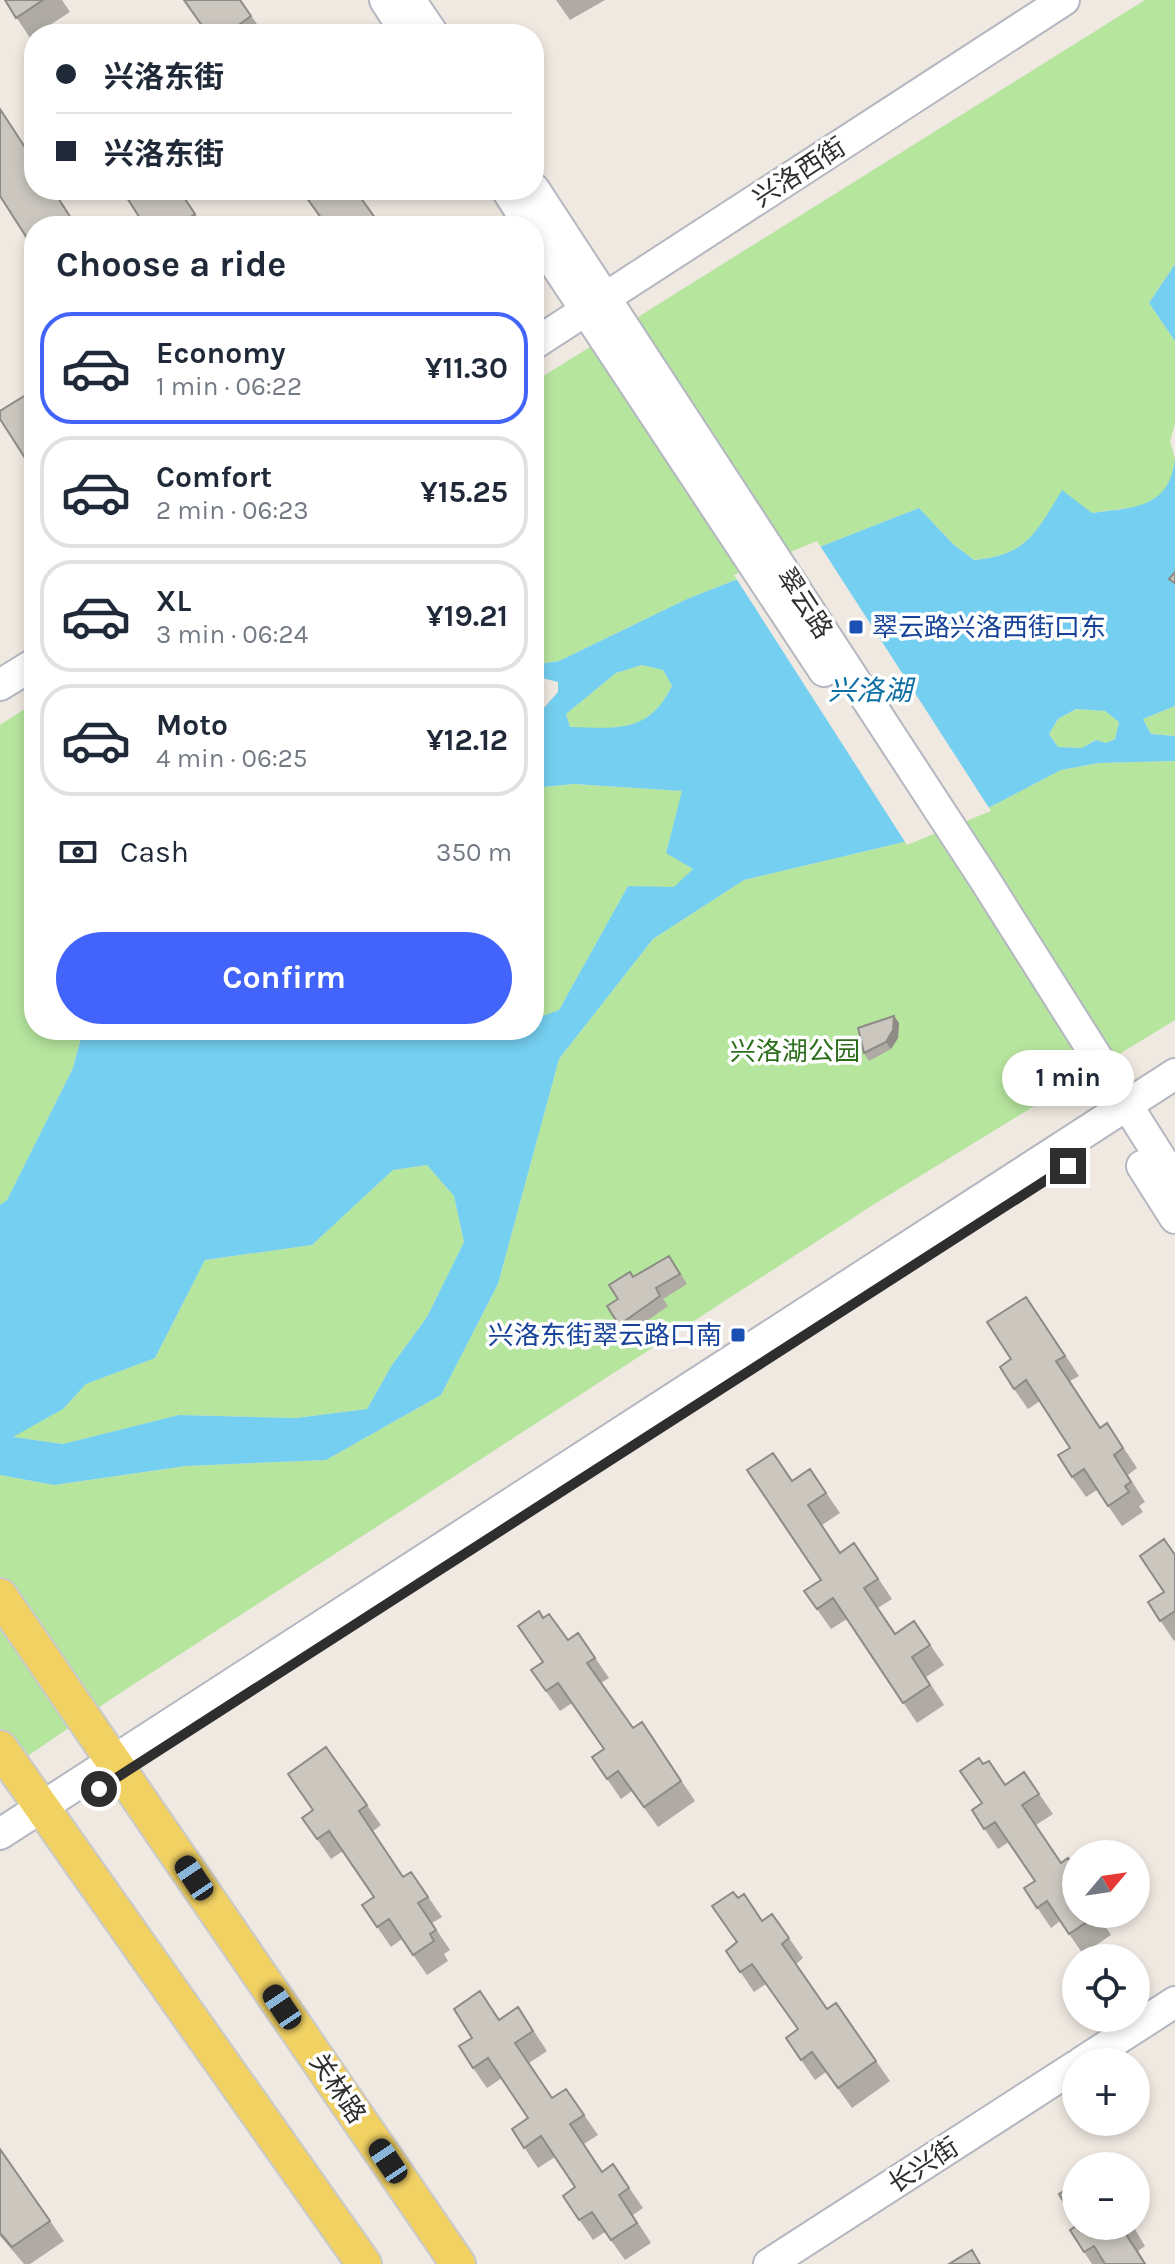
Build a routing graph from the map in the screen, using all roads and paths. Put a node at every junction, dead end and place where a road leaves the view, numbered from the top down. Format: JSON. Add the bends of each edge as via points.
{"nodes":[{"id":1,"x":385,"y":0,"type":"edge"},
{"id":2,"x":410,"y":0,"type":"edge"},
{"id":3,"x":1031,"y":0,"type":"edge"},
{"id":4,"x":1064,"y":0,"type":"edge"},
{"id":5,"x":401,"y":24,"type":"edge"},
{"id":6,"x":426,"y":24,"type":"edge"},
{"id":7,"x":540,"y":200,"type":"edge"},
{"id":8,"x":544,"y":244,"type":"edge"},
{"id":9,"x":590,"y":297,"type":"junction"},
{"id":10,"x":544,"y":318,"type":"edge"},
{"id":11,"x":544,"y":336,"type":"edge"},
{"id":12,"x":24,"y":648,"type":"edge"},
{"id":13,"x":0,"y":664,"type":"edge"},
{"id":14,"x":24,"y":670,"type":"edge"},
{"id":15,"x":0,"y":685,"type":"edge"},
{"id":16,"x":1175,"y":1074,"type":"edge"},
{"id":17,"x":1175,"y":1097,"type":"edge"},
{"id":18,"x":1123,"y":1119,"type":"junction"},
{"id":19,"x":1175,"y":1181,"type":"edge"},
{"id":20,"x":1175,"y":1218,"type":"edge"},
{"id":21,"x":0,"y":1596,"type":"edge"},
{"id":22,"x":0,"y":1748,"type":"edge"},
{"id":23,"x":118,"y":1768,"type":"junction"},
{"id":24,"x":44,"y":1813,"type":"junction"},
{"id":25,"x":0,"y":1834,"type":"edge"},
{"id":26,"x":0,"y":1850,"type":"edge"},
{"id":27,"x":1175,"y":2002,"type":"edge"},
{"id":28,"x":1175,"y":2027,"type":"edge"},
{"id":29,"x":1104,"y":2048,"type":"edge"},
{"id":30,"x":1143,"y":2048,"type":"edge"},
{"id":31,"x":1062,"y":2075,"type":"edge"},
{"id":32,"x":1062,"y":2100,"type":"edge"},
{"id":33,"x":364,"y":2264,"type":"edge"},
{"id":34,"x":458,"y":2264,"type":"edge"},
{"id":35,"x":769,"y":2264,"type":"edge"},
{"id":36,"x":807,"y":2264,"type":"edge"}],
"edges":[{"from":1,"to":5,"type":"street"},
{"from":2,"to":6,"type":"street"},
{"from":3,"to":9,"type":"street","name":"兴洛西街"},
{"from":4,"to":9,"type":"street","name":"兴洛西街"},
{"from":7,"to":9,"type":"street","name":"翠云路"},
{"from":8,"to":9,"type":"street","name":"翠云路"},
{"from":9,"to":10,"type":"street","name":"兴洛西街"},
{"from":9,"to":11,"type":"street","name":"兴洛西街"},
{"from":9,"to":18,"type":"street","name":"翠云路","via":[[975,883]]},
{"from":12,"to":13,"type":"street"},
{"from":14,"to":15,"type":"street"},
{"from":16,"to":18,"type":"street"},
{"from":17,"to":18,"type":"street"},
{"from":18,"to":19,"type":"street","name":"翠云路"},
{"from":18,"to":20,"type":"street","name":"翠云路"},
{"from":18,"to":23,"type":"street"},
{"from":21,"to":23,"type":"main road","name":"关林路"},
{"from":22,"to":24,"type":"main road"},
{"from":23,"to":24,"type":"street"},
{"from":23,"to":34,"type":"main road","name":"关林路"},
{"from":24,"to":25,"type":"street"},
{"from":24,"to":26,"type":"street"},
{"from":24,"to":33,"type":"main road"},
{"from":27,"to":29,"type":"street"},
{"from":28,"to":30,"type":"street"},
{"from":31,"to":35,"type":"street","name":"长兴街"},
{"from":32,"to":36,"type":"street","name":"长兴街"}]}
